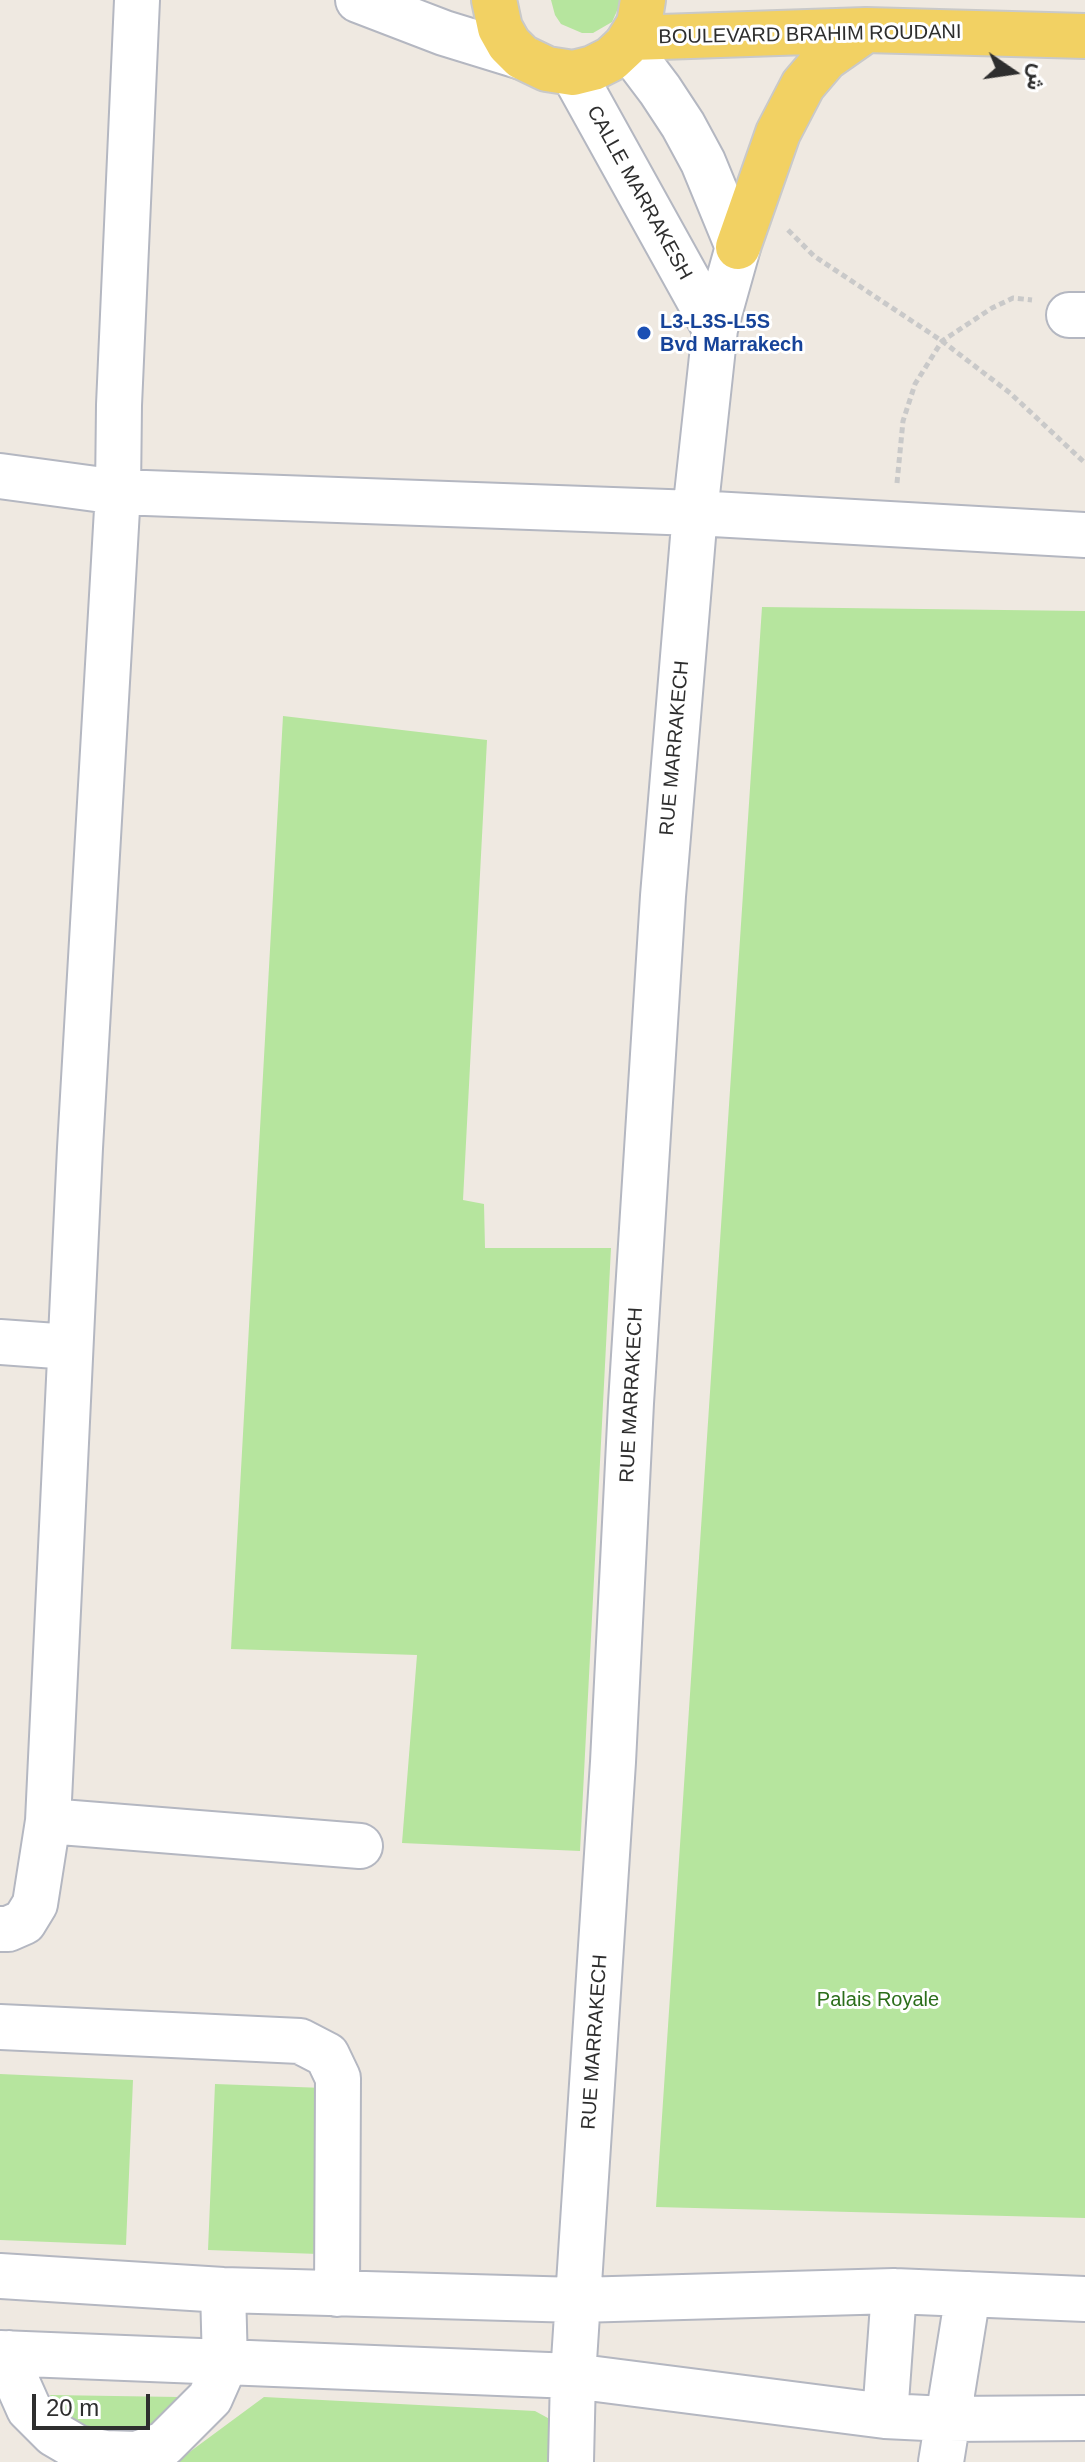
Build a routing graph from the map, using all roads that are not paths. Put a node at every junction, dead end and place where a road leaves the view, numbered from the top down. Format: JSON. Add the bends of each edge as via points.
{"nodes":[{"id":1,"x":137,"y":0,"type":"edge"},
{"id":2,"x":358,"y":0,"type":"edge"},
{"id":3,"x":494,"y":0,"type":"edge"},
{"id":4,"x":633,"y":28,"type":"edge"},
{"id":5,"x":866,"y":30,"type":"junction"},
{"id":6,"x":1085,"y":36,"type":"edge"},
{"id":7,"x":522,"y":57,"type":"junction"},
{"id":8,"x":573,"y":73,"type":"junction"},
{"id":9,"x":738,"y":247,"type":"junction"},
{"id":10,"x":715,"y":329,"type":"junction"},
{"id":11,"x":0,"y":476,"type":"edge"},
{"id":12,"x":118,"y":492,"type":"junction"},
{"id":13,"x":695,"y":513,"type":"junction"},
{"id":14,"x":1085,"y":535,"type":"edge"},
{"id":15,"x":0,"y":1342,"type":"edge"},
{"id":16,"x":70,"y":1347,"type":"junction"},
{"id":17,"x":48,"y":1821,"type":"junction"},
{"id":18,"x":360,"y":1846,"type":"dead end"},
{"id":19,"x":0,"y":1929,"type":"edge"},
{"id":20,"x":0,"y":2027,"type":"edge"},
{"id":21,"x":0,"y":2276,"type":"edge"},
{"id":22,"x":223,"y":2290,"type":"junction"},
{"id":23,"x":894,"y":2291,"type":"junction"},
{"id":24,"x":337,"y":2294,"type":"junction"},
{"id":25,"x":968,"y":2294,"type":"junction"},
{"id":26,"x":1085,"y":2299,"type":"edge"},
{"id":27,"x":578,"y":2300,"type":"junction"},
{"id":28,"x":4,"y":2353,"type":"edge"},
{"id":29,"x":225,"y":2364,"type":"junction"},
{"id":30,"x":573,"y":2376,"type":"junction"},
{"id":31,"x":885,"y":2416,"type":"junction"},
{"id":32,"x":1085,"y":2418,"type":"edge"},
{"id":33,"x":947,"y":2419,"type":"junction"},
{"id":34,"x":571,"y":2462,"type":"edge"},
{"id":35,"x":941,"y":2462,"type":"edge"}],
"edges":[{"from":1,"to":12,"type":"street"},
{"from":2,"to":7,"type":"street"},
{"from":3,"to":7,"type":"main road","via":[[500,28]]},
{"from":4,"to":5,"type":"main road","name":"BOULEVARD BRAHIM ROUDANI"},
{"from":4,"to":8,"type":"main road","via":[[602,64]]},
{"from":4,"to":9,"type":"street","via":[[660,90],[703,162]]},
{"from":5,"to":6,"type":"main road","name":"BOULEVARD BRAHIM ROUDANI"},
{"from":5,"to":9,"type":"main road","via":[[826,58],[803,85],[778,133]]},
{"from":7,"to":8,"type":"main road"},
{"from":8,"to":10,"type":"street","name":"CALLE MARRAKESH"},
{"from":9,"to":10,"type":"street"},
{"from":10,"to":13,"type":"street","name":"RUE MARRAKECH"},
{"from":11,"to":12,"type":"street"},
{"from":12,"to":13,"type":"street"},
{"from":12,"to":16,"type":"street"},
{"from":13,"to":14,"type":"street"},
{"from":13,"to":27,"type":"street","name":"RUE MARRAKECH","via":[[663,896]]},
{"from":15,"to":16,"type":"street"},
{"from":16,"to":17,"type":"street"},
{"from":17,"to":18,"type":"street"},
{"from":17,"to":19,"type":"street","via":[[35,1904],[24,1922]]},
{"from":20,"to":24,"type":"street","via":[[300,2041],[327,2055],[338,2078]]},
{"from":21,"to":22,"type":"street"},
{"from":22,"to":24,"type":"street"},
{"from":22,"to":29,"type":"street"},
{"from":23,"to":25,"type":"street"},
{"from":23,"to":27,"type":"street"},
{"from":23,"to":31,"type":"street"},
{"from":24,"to":27,"type":"street"},
{"from":25,"to":26,"type":"street"},
{"from":25,"to":33,"type":"street"},
{"from":27,"to":30,"type":"street","name":"RUE MARRAKECH"},
{"from":28,"to":29,"type":"street"},
{"from":28,"to":29,"type":"street","via":[[29,2409],[54,2434],[78,2448],[115,2453],[137,2454],[164,2444],[210,2398]]},
{"from":29,"to":30,"type":"street"},
{"from":30,"to":31,"type":"street"},
{"from":30,"to":34,"type":"street","name":"RUE MARRAKECH"},
{"from":31,"to":33,"type":"street"},
{"from":32,"to":33,"type":"street"},
{"from":33,"to":35,"type":"street"}]}
